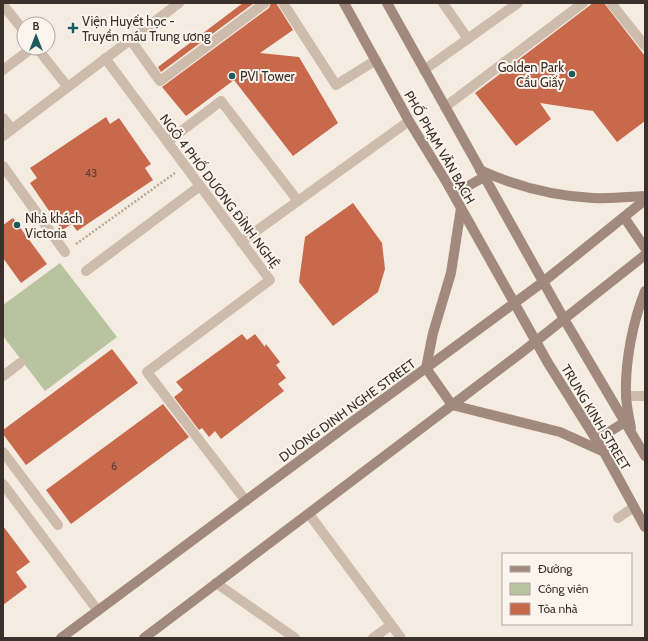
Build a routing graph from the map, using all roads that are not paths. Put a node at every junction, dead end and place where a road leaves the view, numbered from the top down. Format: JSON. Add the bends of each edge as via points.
{"nodes":[{"id":1,"x":179,"y":3,"type":"edge"},
{"id":2,"x":265,"y":3,"type":"edge"},
{"id":3,"x":283,"y":3,"type":"edge"},
{"id":4,"x":344,"y":3,"type":"edge"},
{"id":5,"x":387,"y":3,"type":"edge"},
{"id":6,"x":443,"y":3,"type":"edge"},
{"id":7,"x":518,"y":3,"type":"edge"},
{"id":8,"x":582,"y":3,"type":"edge"},
{"id":9,"x":611,"y":3,"type":"edge"},
{"id":10,"x":3,"y":5,"type":"edge"},
{"id":11,"x":16,"y":21,"type":"edge"},
{"id":12,"x":130,"y":39,"type":"junction"},
{"id":13,"x":468,"y":39,"type":"junction"},
{"id":14,"x":645,"y":46,"type":"edge"},
{"id":15,"x":21,"y":56,"type":"edge"},
{"id":16,"x":44,"y":56,"type":"edge"},
{"id":17,"x":105,"y":58,"type":"junction"},
{"id":18,"x":376,"y":60,"type":"junction"},
{"id":19,"x":3,"y":70,"type":"edge"},
{"id":20,"x":424,"y":70,"type":"junction"},
{"id":21,"x":68,"y":86,"type":"junction"},
{"id":22,"x":445,"y":107,"type":"junction"},
{"id":23,"x":3,"y":118,"type":"edge"},
{"id":24,"x":409,"y":121,"type":"junction"},
{"id":25,"x":12,"y":129,"type":"junction"},
{"id":26,"x":3,"y":136,"type":"edge"},
{"id":27,"x":167,"y":142,"type":"junction"},
{"id":28,"x":3,"y":166,"type":"edge"},
{"id":29,"x":482,"y":174,"type":"junction"},
{"id":30,"x":200,"y":186,"type":"junction"},
{"id":31,"x":454,"y":194,"type":"junction"},
{"id":32,"x":645,"y":196,"type":"edge"},
{"id":33,"x":645,"y":200,"type":"edge"},
{"id":34,"x":298,"y":201,"type":"junction"},
{"id":35,"x":461,"y":208,"type":"junction"},
{"id":36,"x":624,"y":217,"type":"junction"},
{"id":37,"x":241,"y":242,"type":"junction"},
{"id":38,"x":645,"y":248,"type":"edge"},
{"id":39,"x":65,"y":252,"type":"road end"},
{"id":40,"x":645,"y":255,"type":"edge"},
{"id":41,"x":86,"y":271,"type":"dead end"},
{"id":42,"x":543,"y":282,"type":"junction"},
{"id":43,"x":645,"y":291,"type":"edge"},
{"id":44,"x":515,"y":302,"type":"junction"},
{"id":45,"x":564,"y":319,"type":"junction"},
{"id":46,"x":536,"y":341,"type":"junction"},
{"id":47,"x":20,"y":363,"type":"dead end"},
{"id":48,"x":426,"y":368,"type":"junction"},
{"id":49,"x":3,"y":376,"type":"edge"},
{"id":50,"x":626,"y":396,"type":"junction"},
{"id":51,"x":645,"y":396,"type":"edge"},
{"id":52,"x":452,"y":405,"type":"junction"},
{"id":53,"x":625,"y":422,"type":"junction"},
{"id":54,"x":632,"y":434,"type":"junction"},
{"id":55,"x":596,"y":440,"type":"junction"},
{"id":56,"x":3,"y":452,"type":"edge"},
{"id":57,"x":604,"y":452,"type":"junction"},
{"id":58,"x":645,"y":456,"type":"edge"},
{"id":59,"x":3,"y":484,"type":"edge"},
{"id":60,"x":246,"y":501,"type":"junction"},
{"id":61,"x":634,"y":507,"type":"junction"},
{"id":62,"x":309,"y":514,"type":"junction"},
{"id":63,"x":618,"y":518,"type":"dead end"},
{"id":64,"x":58,"y":525,"type":"dead end"},
{"id":65,"x":645,"y":527,"type":"edge"},
{"id":66,"x":216,"y":583,"type":"junction"},
{"id":67,"x":98,"y":611,"type":"junction"},
{"id":68,"x":391,"y":625,"type":"junction"},
{"id":69,"x":61,"y":638,"type":"edge"},
{"id":70,"x":144,"y":638,"type":"edge"},
{"id":71,"x":295,"y":638,"type":"edge"},
{"id":72,"x":373,"y":638,"type":"edge"},
{"id":73,"x":401,"y":638,"type":"edge"}],
"edges":[{"from":1,"to":12,"type":"street"},
{"from":2,"to":12,"type":"street","via":[[160,81]]},
{"from":3,"to":18,"type":"street","via":[[336,85]]},
{"from":4,"to":18,"type":"main road","name":"PHỐ PHẠM VĂN BẠCH"},
{"from":5,"to":20,"type":"main road","name":"PHỐ PHẠM VĂN BẠCH"},
{"from":6,"to":13,"type":"street"},
{"from":7,"to":13,"type":"street"},
{"from":8,"to":22,"type":"street"},
{"from":9,"to":14,"type":"street"},
{"from":10,"to":11,"type":"street"},
{"from":12,"to":17,"type":"street"},
{"from":13,"to":20,"type":"street"},
{"from":15,"to":19,"type":"street"},
{"from":16,"to":21,"type":"street"},
{"from":17,"to":21,"type":"street"},
{"from":17,"to":27,"type":"street","name":"NGÕ 4 PHỐ DƯƠNG ĐÌNH NGHỆ"},
{"from":18,"to":24,"type":"main road","name":"PHỐ PHẠM VĂN BẠCH"},
{"from":20,"to":22,"type":"main road","name":"PHỐ PHẠM VĂN BẠCH"},
{"from":21,"to":25,"type":"street"},
{"from":22,"to":29,"type":"main road","name":"PHỐ PHẠM VĂN BẠCH"},
{"from":23,"to":25,"type":"street"},
{"from":24,"to":31,"type":"main road","name":"PHỐ PHẠM VĂN BẠCH"},
{"from":24,"to":34,"type":"street"},
{"from":25,"to":26,"type":"street"},
{"from":27,"to":30,"type":"street","name":"NGÕ 4 PHỐ DƯƠNG ĐÌNH NGHỆ"},
{"from":27,"to":34,"type":"street","via":[[221,101]]},
{"from":28,"to":39,"type":"street"},
{"from":29,"to":31,"type":"main road"},
{"from":29,"to":32,"type":"main road","via":[[560,194],[593,198]]},
{"from":29,"to":42,"type":"main road","name":"PHỐ PHẠM VĂN BẠCH"},
{"from":30,"to":37,"type":"street","name":"NGÕ 4 PHỐ DƯƠNG ĐÌNH NGHỆ"},
{"from":30,"to":41,"type":"street"},
{"from":31,"to":35,"type":"main road","name":"PHỐ PHẠM VĂN BẠCH"},
{"from":33,"to":36,"type":"main road","name":"DUONG DINH NGHE STREET"},
{"from":34,"to":37,"type":"street"},
{"from":35,"to":44,"type":"main road","name":"PHỐ PHẠM VĂN BẠCH"},
{"from":35,"to":48,"type":"main road","via":[[451,273]]},
{"from":36,"to":38,"type":"main road"},
{"from":36,"to":42,"type":"main road","name":"DUONG DINH NGHE STREET"},
{"from":37,"to":60,"type":"street","name":"NGÕ 4 PHỐ DƯƠNG ĐÌNH NGHỆ","via":[[270,280],[148,372]]},
{"from":40,"to":45,"type":"main road"},
{"from":42,"to":44,"type":"main road","name":"DUONG DINH NGHE STREET"},
{"from":42,"to":45,"type":"main road","name":"PHỐ PHẠM VĂN BẠCH"},
{"from":43,"to":50,"type":"main road","via":[[628,360]]},
{"from":44,"to":46,"type":"main road","name":"PHỐ PHẠM VĂN BẠCH"},
{"from":44,"to":48,"type":"main road","name":"DUONG DINH NGHE STREET"},
{"from":45,"to":46,"type":"main road"},
{"from":45,"to":53,"type":"main road","name":"TRUNG KINH STREET"},
{"from":46,"to":52,"type":"main road"},
{"from":46,"to":55,"type":"main road","name":"TRUNG KINH STREET"},
{"from":47,"to":49,"type":"street"},
{"from":48,"to":52,"type":"main road"},
{"from":48,"to":60,"type":"main road","name":"DUONG DINH NGHE STREET"},
{"from":50,"to":51,"type":"street"},
{"from":50,"to":54,"type":"main road"},
{"from":52,"to":57,"type":"main road","via":[[560,432]]},
{"from":52,"to":62,"type":"main road"},
{"from":53,"to":54,"type":"main road","name":"TRUNG KINH STREET"},
{"from":53,"to":55,"type":"main road"},
{"from":54,"to":58,"type":"main road","name":"TRUNG KINH STREET"},
{"from":55,"to":57,"type":"main road","name":"TRUNG KINH STREET"},
{"from":56,"to":64,"type":"street"},
{"from":57,"to":61,"type":"main road","name":"TRUNG KINH STREET"},
{"from":59,"to":67,"type":"street"},
{"from":60,"to":67,"type":"main road","name":"DUONG DINH NGHE STREET"},
{"from":61,"to":63,"type":"street"},
{"from":61,"to":65,"type":"main road","name":"TRUNG KINH STREET"},
{"from":62,"to":66,"type":"main road"},
{"from":62,"to":68,"type":"street"},
{"from":66,"to":70,"type":"main road"},
{"from":66,"to":71,"type":"street"},
{"from":67,"to":69,"type":"main road","name":"DUONG DINH NGHE STREET"},
{"from":68,"to":72,"type":"street"},
{"from":68,"to":73,"type":"street"}]}
